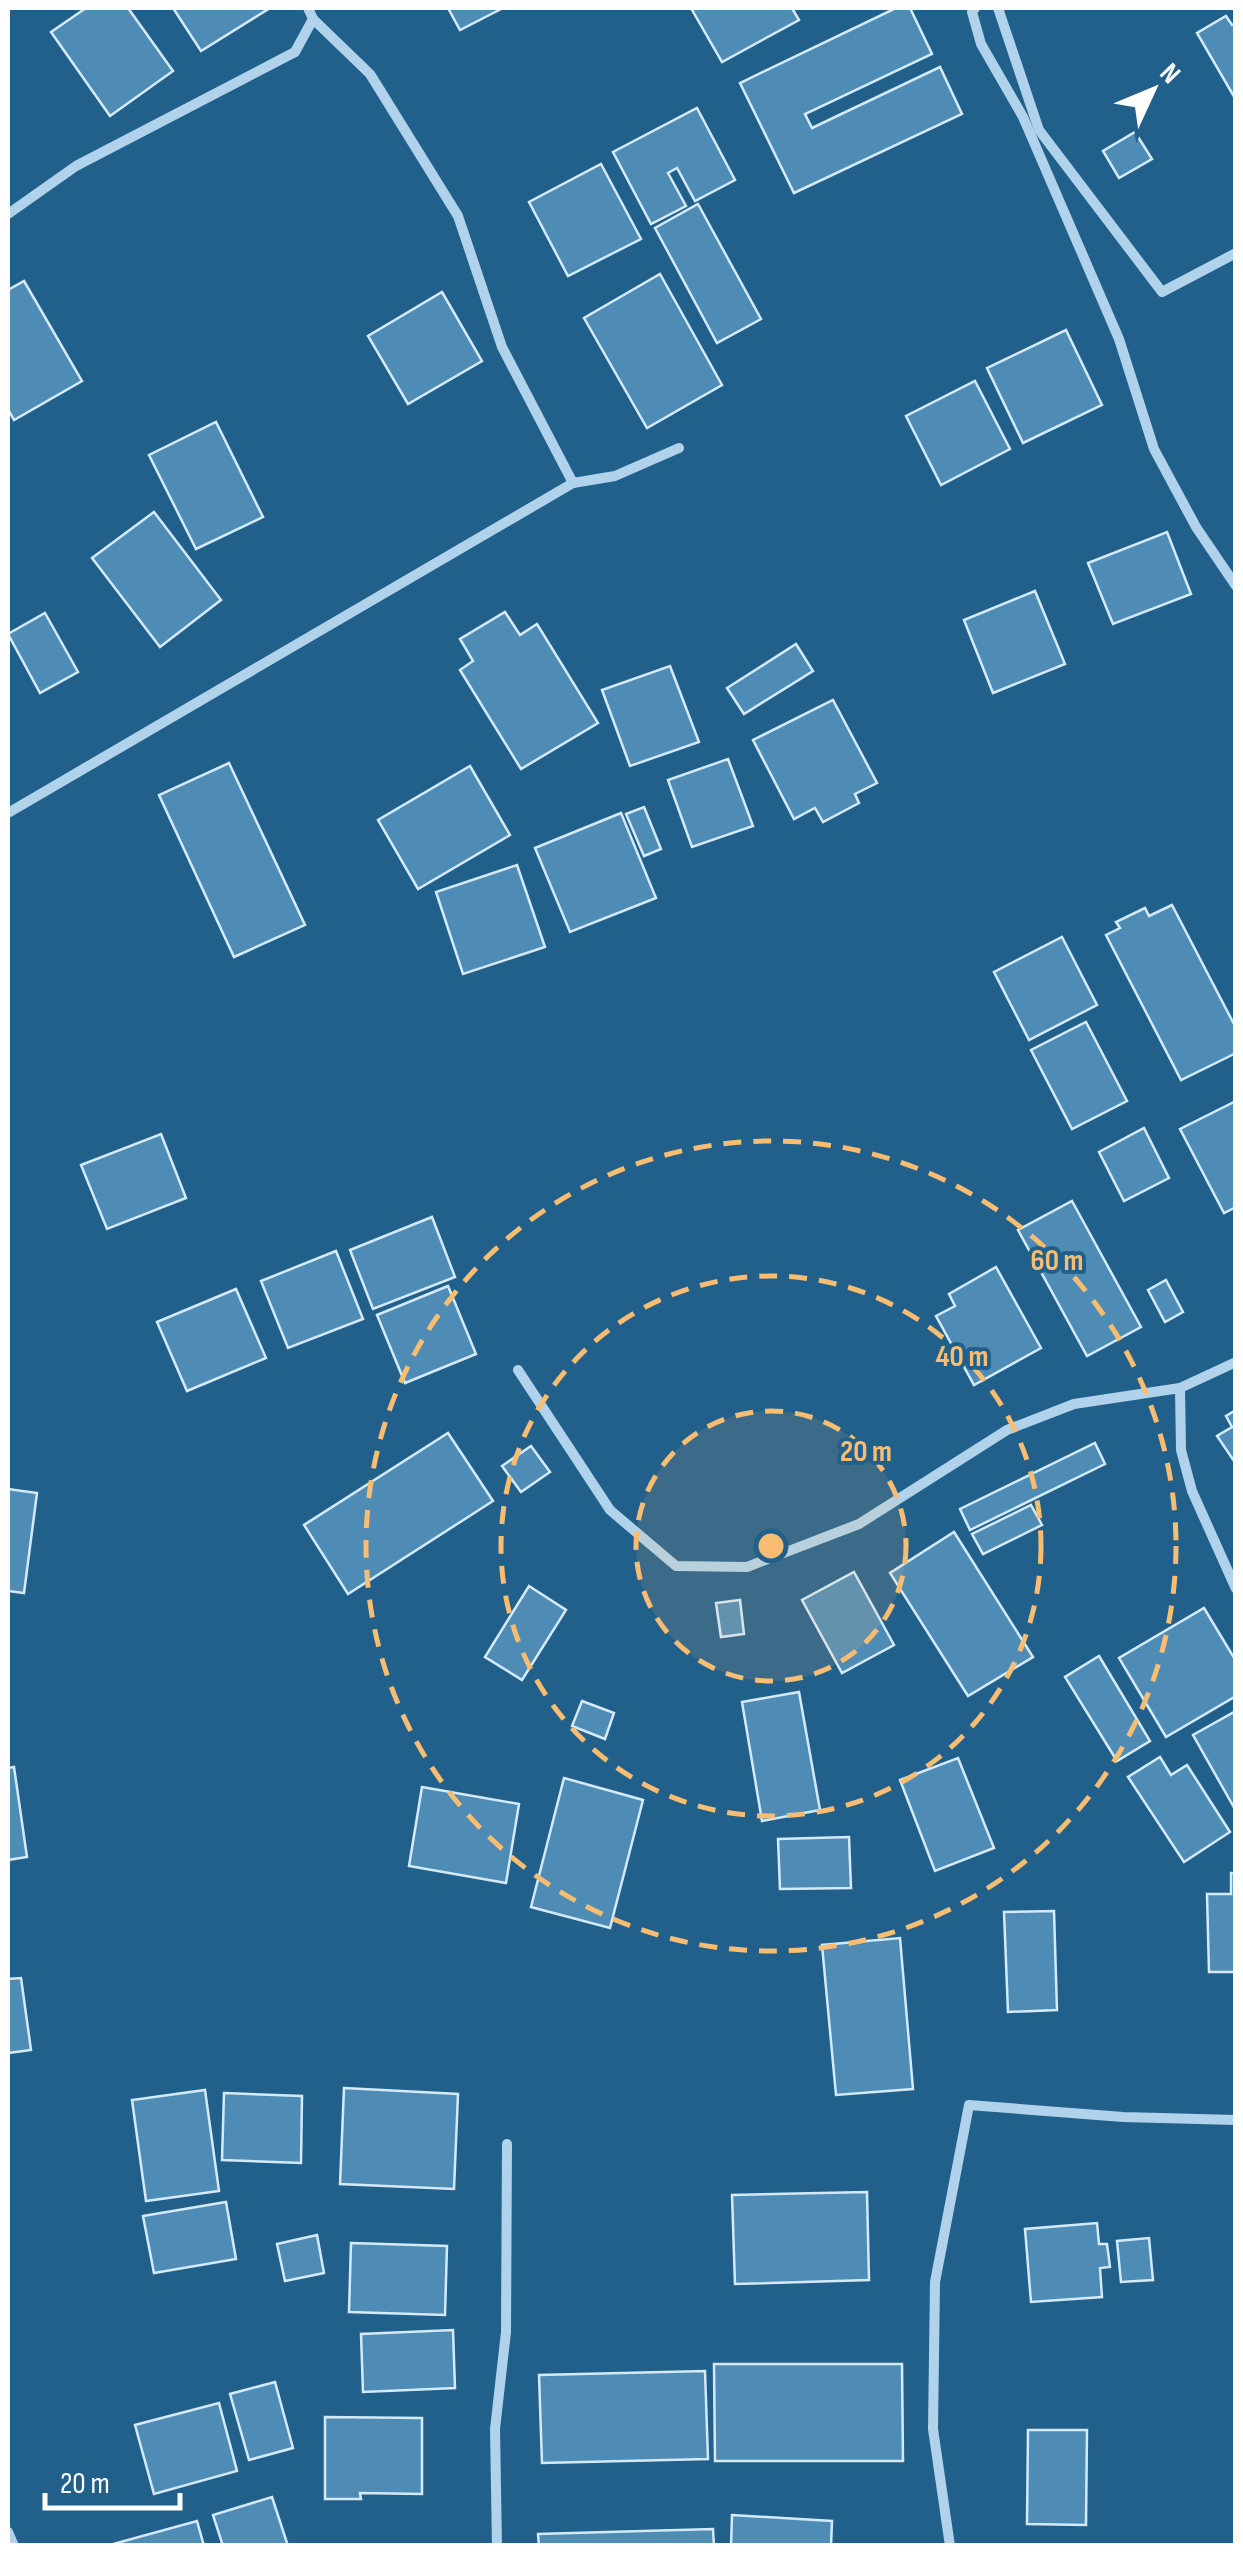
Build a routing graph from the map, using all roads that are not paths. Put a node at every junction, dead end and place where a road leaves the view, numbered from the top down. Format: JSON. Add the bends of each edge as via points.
{"nodes":[{"id":1,"x":975,"y":8,"type":"edge"},
{"id":2,"x":998,"y":8,"type":"edge"},
{"id":3,"x":310,"y":13,"type":"edge"},
{"id":4,"x":8,"y":214,"type":"edge"},
{"id":5,"x":1236,"y":253,"type":"edge"},
{"id":6,"x":680,"y":448,"type":"dead end"},
{"id":7,"x":573,"y":484,"type":"junction"},
{"id":8,"x":1236,"y":586,"type":"edge"},
{"id":9,"x":8,"y":812,"type":"edge"},
{"id":10,"x":1236,"y":1362,"type":"edge"},
{"id":11,"x":518,"y":1370,"type":"dead end"},
{"id":12,"x":1180,"y":1388,"type":"junction"},
{"id":13,"x":1236,"y":1589,"type":"edge"},
{"id":14,"x":1236,"y":2120,"type":"edge"},
{"id":15,"x":506,"y":2144,"type":"dead end"},
{"id":16,"x":8,"y":2532,"type":"edge"},
{"id":17,"x":14,"y":2546,"type":"edge"},
{"id":18,"x":497,"y":2546,"type":"edge"},
{"id":19,"x":950,"y":2546,"type":"edge"}],
"edges":[{"from":1,"to":8,"type":"street","via":[[981,44],[1023,117],[1119,338],[1154,449]]},
{"from":2,"to":5,"type":"street","via":[[1040,130],[1162,292]]},
{"from":3,"to":4,"type":"street","via":[[295,52],[76,166]]},
{"from":3,"to":7,"type":"street","via":[[370,74],[458,216],[502,347]]},
{"from":6,"to":7,"type":"street","via":[[615,476]]},
{"from":7,"to":9,"type":"street"},
{"from":10,"to":12,"type":"street"},
{"from":11,"to":12,"type":"street","via":[[610,1510],[676,1566],[747,1567],[859,1524],[1006,1430],[1074,1404]]},
{"from":12,"to":13,"type":"street","via":[[1181,1450],[1192,1491]]},
{"from":14,"to":19,"type":"street","via":[[969,2105],[935,2282],[933,2428]]},
{"from":15,"to":18,"type":"street"},
{"from":16,"to":17,"type":"street"}]}
